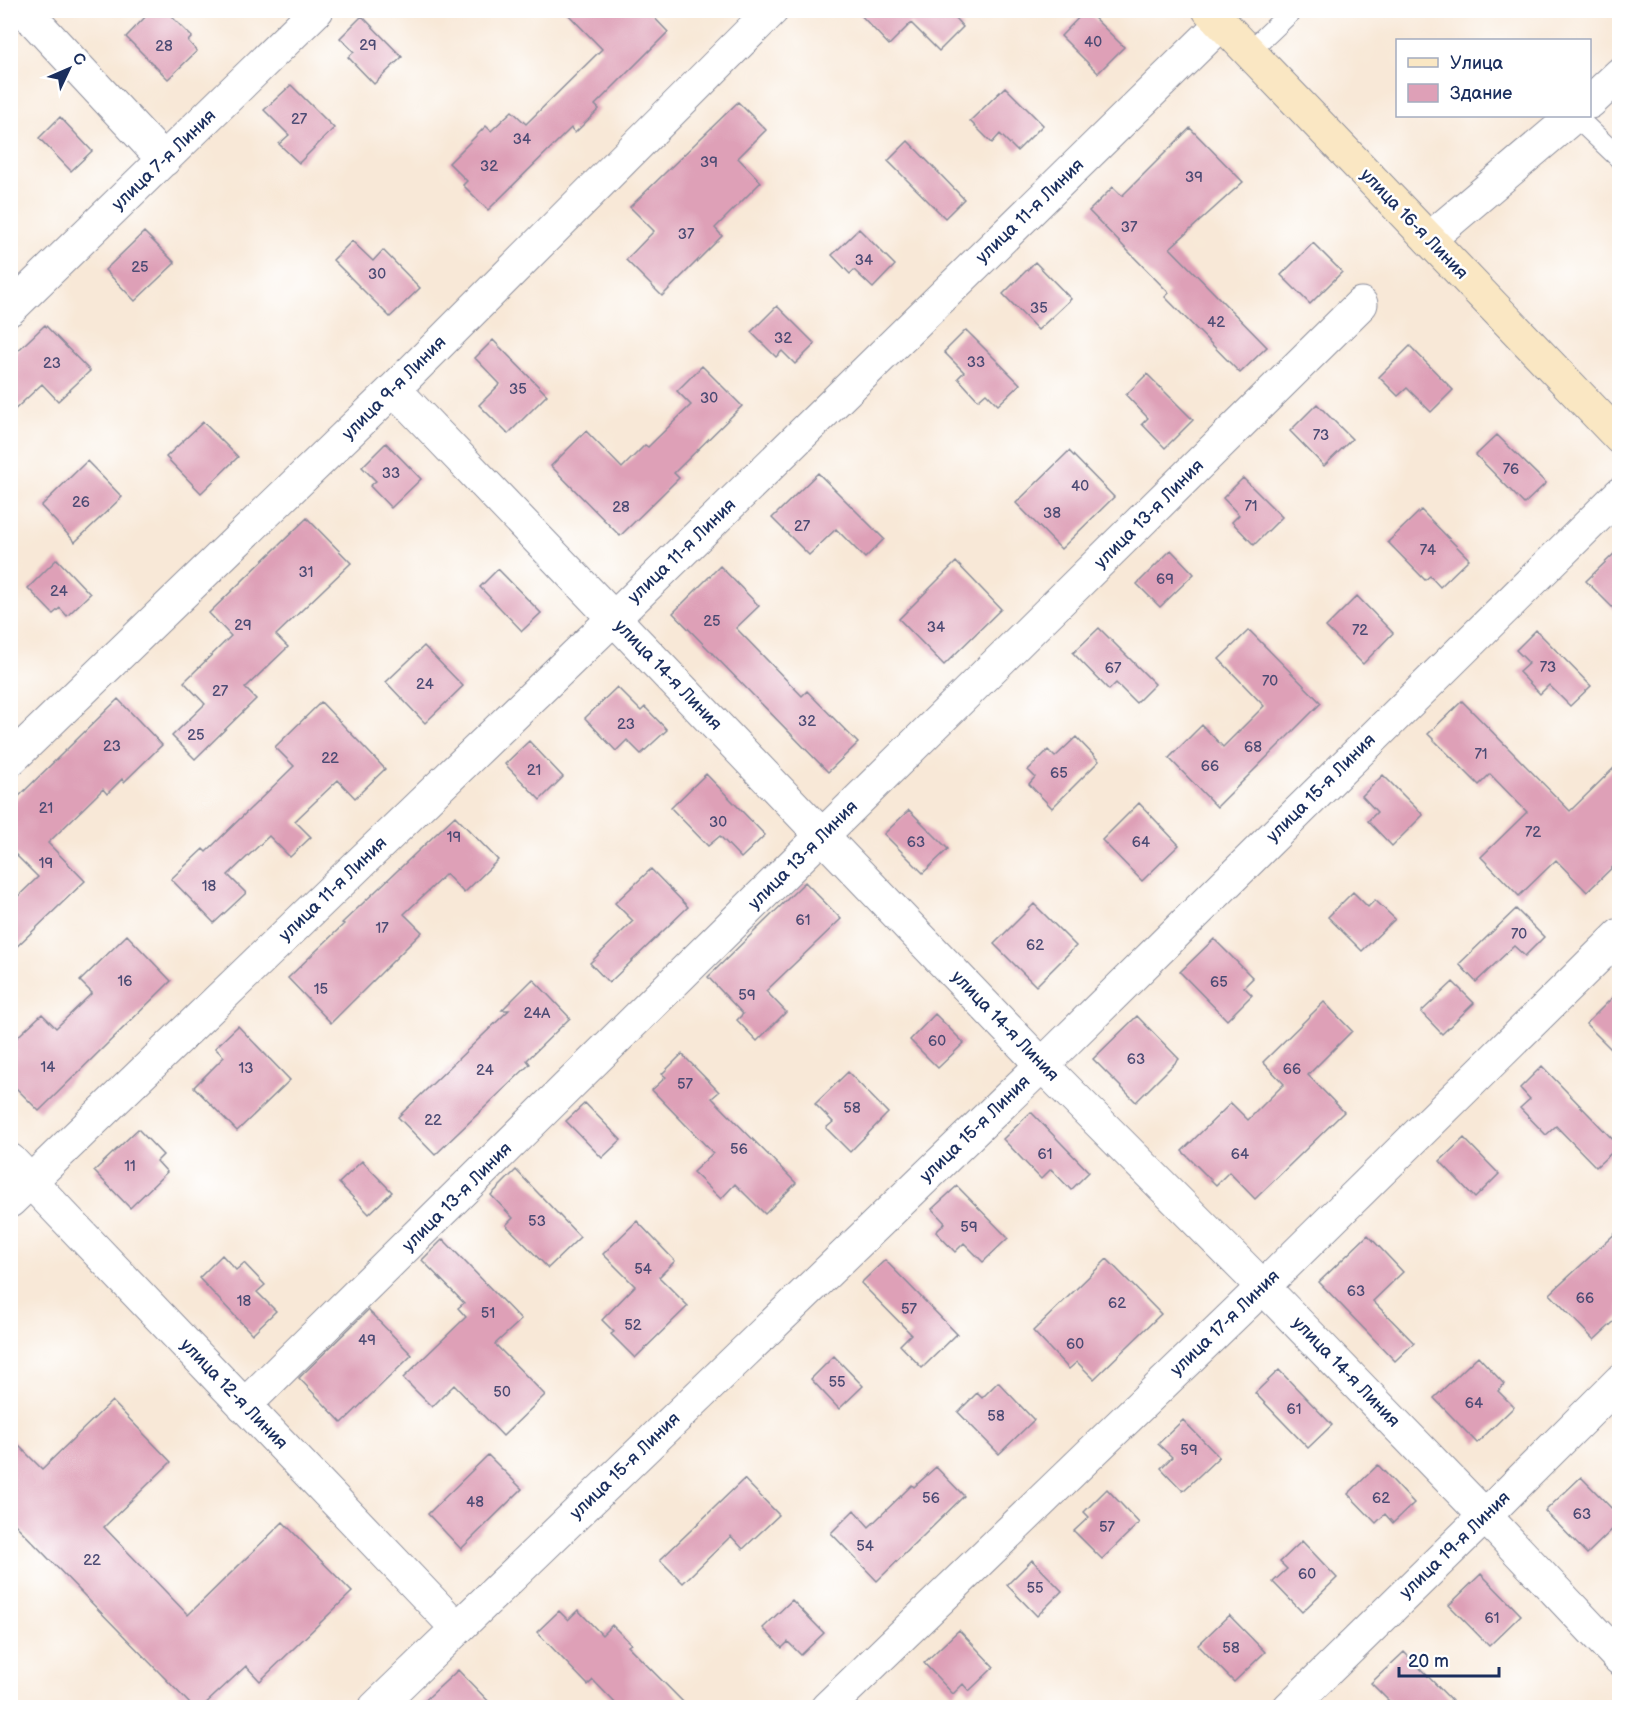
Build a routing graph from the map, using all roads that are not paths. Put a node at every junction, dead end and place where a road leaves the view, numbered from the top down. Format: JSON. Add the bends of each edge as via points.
{"nodes":[{"id":1,"x":24,"y":10,"type":"edge"},
{"id":2,"x":317,"y":10,"type":"edge"},
{"id":3,"x":772,"y":10,"type":"edge"},
{"id":4,"x":1293,"y":10,"type":"edge"},
{"id":5,"x":1215,"y":17,"type":"edge"},
{"id":6,"x":1249,"y":52,"type":"junction"},
{"id":7,"x":1620,"y":74,"type":"edge"},
{"id":8,"x":1591,"y":101,"type":"edge"},
{"id":9,"x":1574,"y":117,"type":"edge"},
{"id":10,"x":1576,"y":117,"type":"edge"},
{"id":11,"x":1620,"y":159,"type":"edge"},
{"id":12,"x":164,"y":160,"type":"junction"},
{"id":13,"x":1429,"y":239,"type":"junction"},
{"id":14,"x":1361,"y":304,"type":"dead end"},
{"id":15,"x":10,"y":309,"type":"edge"},
{"id":16,"x":394,"y":389,"type":"junction"},
{"id":17,"x":1620,"y":438,"type":"edge"},
{"id":18,"x":1620,"y":494,"type":"edge"},
{"id":19,"x":614,"y":618,"type":"junction"},
{"id":20,"x":10,"y":760,"type":"edge"},
{"id":21,"x":823,"y":836,"type":"junction"},
{"id":22,"x":1620,"y":935,"type":"edge"},
{"id":23,"x":1042,"y":1065,"type":"junction"},
{"id":24,"x":17,"y":1181,"type":"edge"},
{"id":25,"x":1263,"y":1287,"type":"junction"},
{"id":26,"x":1620,"y":1381,"type":"edge"},
{"id":27,"x":244,"y":1406,"type":"junction"},
{"id":28,"x":1485,"y":1516,"type":"junction"},
{"id":29,"x":457,"y":1628,"type":"junction"},
{"id":30,"x":1620,"y":1659,"type":"edge"},
{"id":31,"x":375,"y":1707,"type":"edge"},
{"id":32,"x":827,"y":1707,"type":"edge"},
{"id":33,"x":1289,"y":1707,"type":"edge"}],
"edges":[{"from":1,"to":12,"type":"street"},
{"from":2,"to":12,"type":"street","name":"улица 7-я Линия"},
{"from":3,"to":16,"type":"street","name":"улица 9-я Линия"},
{"from":4,"to":6,"type":"lane"},
{"from":5,"to":6,"type":"main road","name":"улица 16-я Линия"},
{"from":5,"to":19,"type":"street","name":"улица 11-я Линия"},
{"from":6,"to":13,"type":"main road","name":"улица 16-я Линия"},
{"from":7,"to":8,"type":"street"},
{"from":9,"to":13,"type":"street"},
{"from":10,"to":11,"type":"lane"},
{"from":12,"to":15,"type":"street","name":"улица 7-я Линия"},
{"from":13,"to":17,"type":"main road","name":"улица 16-я Линия"},
{"from":14,"to":21,"type":"street","name":"улица 13-я Линия"},
{"from":16,"to":19,"type":"street","name":"улица 14-я Линия"},
{"from":16,"to":20,"type":"street","name":"улица 9-я Линия"},
{"from":18,"to":23,"type":"street","name":"улица 15-я Линия"},
{"from":19,"to":21,"type":"street","name":"улица 14-я Линия"},
{"from":19,"to":24,"type":"street","name":"улица 11-я Линия"},
{"from":21,"to":23,"type":"street","name":"улица 14-я Линия"},
{"from":21,"to":27,"type":"street","name":"улица 13-я Линия"},
{"from":22,"to":25,"type":"street","name":"улица 17-я Линия"},
{"from":23,"to":25,"type":"street","name":"улица 14-я Линия"},
{"from":23,"to":29,"type":"street","name":"улица 15-я Линия"},
{"from":24,"to":27,"type":"street","name":"улица 12-я Линия"},
{"from":25,"to":28,"type":"street","name":"улица 14-я Линия"},
{"from":25,"to":32,"type":"street","name":"улица 17-я Линия"},
{"from":26,"to":28,"type":"street","name":"улица 19-я Линия"},
{"from":27,"to":29,"type":"street","name":"улица 12-я Линия"},
{"from":28,"to":30,"type":"street","name":"улица 14-я Линия"},
{"from":28,"to":33,"type":"street","name":"улица 19-я Линия"},
{"from":29,"to":31,"type":"street","name":"улица 15-я Линия"}]}
